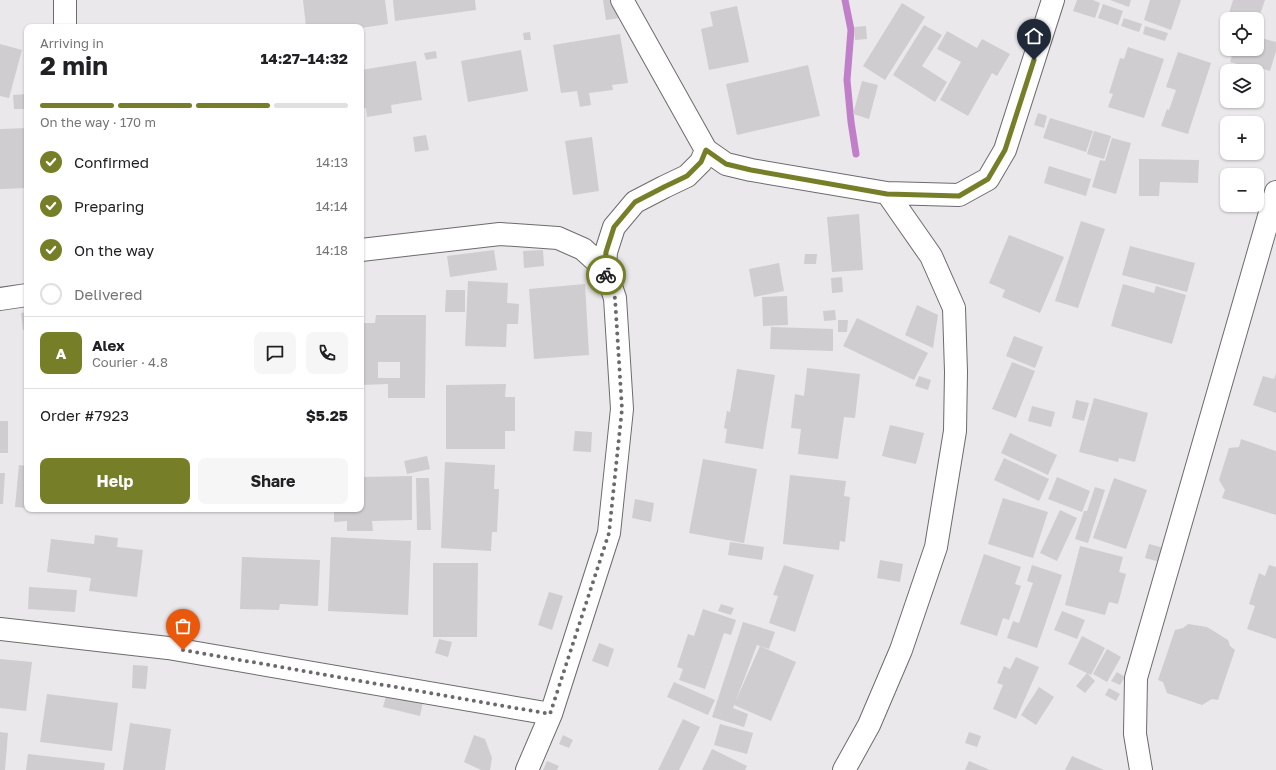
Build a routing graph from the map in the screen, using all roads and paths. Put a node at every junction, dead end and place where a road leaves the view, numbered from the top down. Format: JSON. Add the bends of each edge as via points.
{"nodes":[{"id":1,"x":65,"y":0,"type":"edge"},
{"id":2,"x":622,"y":0,"type":"edge"},
{"id":3,"x":1053,"y":0,"type":"edge"},
{"id":4,"x":65,"y":24,"type":"edge"},
{"id":5,"x":706,"y":150,"type":"junction"},
{"id":6,"x":1276,"y":192,"type":"edge"},
{"id":7,"x":887,"y":194,"type":"junction"},
{"id":8,"x":364,"y":250,"type":"edge"},
{"id":9,"x":605,"y":269,"type":"junction"},
{"id":10,"x":24,"y":293,"type":"edge"},
{"id":11,"x":0,"y":299,"type":"edge"},
{"id":12,"x":0,"y":629,"type":"edge"},
{"id":13,"x":550,"y":714,"type":"junction"},
{"id":14,"x":527,"y":770,"type":"edge"},
{"id":15,"x":844,"y":770,"type":"edge"},
{"id":16,"x":1141,"y":770,"type":"edge"}],
"edges":[{"from":1,"to":4,"type":"street"},
{"from":2,"to":5,"type":"street"},
{"from":3,"to":7,"type":"street","via":[[1005,150],[988,179],[959,196]]},
{"from":5,"to":7,"type":"street","via":[[726,164]]},
{"from":5,"to":9,"type":"street","via":[[701,162],[687,176],[635,202],[614,227],[606,252]]},
{"from":6,"to":16,"type":"street","via":[[1136,678],[1135,734]]},
{"from":7,"to":15,"type":"street","via":[[931,256],[954,308],[955,432],[936,547],[901,650],[869,725]]},
{"from":8,"to":9,"type":"street","via":[[500,234],[558,238],[583,249]]},
{"from":9,"to":13,"type":"street","via":[[615,298],[622,409],[609,533]]},
{"from":10,"to":11,"type":"street"},
{"from":12,"to":13,"type":"street","via":[[168,648]]},
{"from":13,"to":14,"type":"street"}]}
